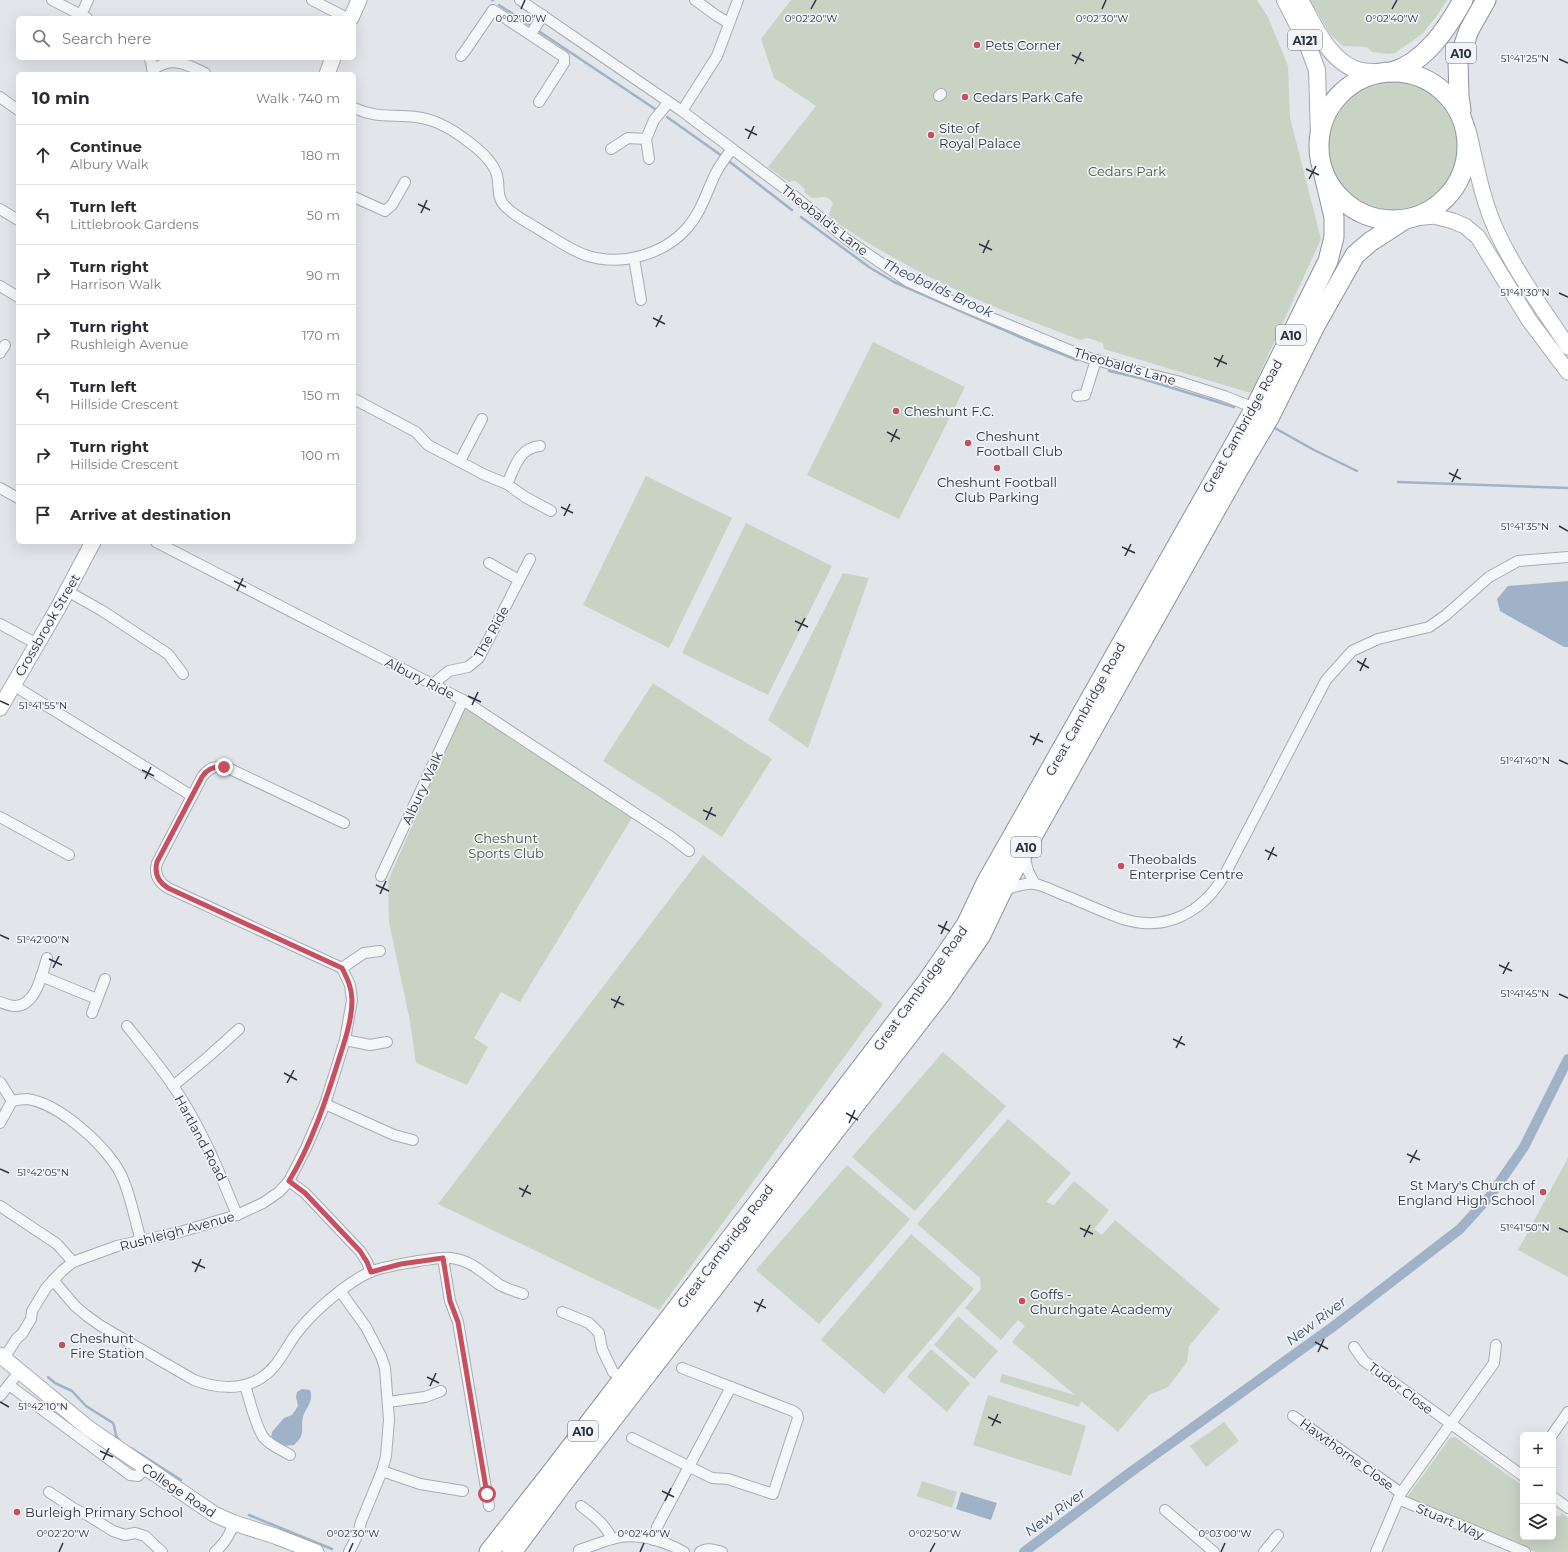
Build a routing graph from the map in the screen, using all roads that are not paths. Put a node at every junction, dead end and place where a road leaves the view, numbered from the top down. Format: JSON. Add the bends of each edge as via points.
{"nodes":[{"id":1,"x":52,"y":0,"type":"edge"},
{"id":2,"x":88,"y":0,"type":"edge"},
{"id":3,"x":312,"y":0,"type":"edge"},
{"id":4,"x":359,"y":0,"type":"edge"},
{"id":5,"x":520,"y":0,"type":"edge"},
{"id":6,"x":695,"y":0,"type":"edge"},
{"id":7,"x":738,"y":0,"type":"edge"},
{"id":8,"x":1285,"y":0,"type":"edge"},
{"id":9,"x":1300,"y":0,"type":"edge"},
{"id":10,"x":1463,"y":0,"type":"edge"},
{"id":11,"x":1486,"y":0,"type":"edge"},
{"id":12,"x":82,"y":16,"type":"edge"},
{"id":13,"x":344,"y":16,"type":"edge"},
{"id":14,"x":352,"y":16,"type":"edge"},
{"id":15,"x":729,"y":23,"type":"junction"},
{"id":16,"x":536,"y":26,"type":"junction"},
{"id":17,"x":461,"y":56,"type":"dead end"},
{"id":18,"x":150,"y":60,"type":"edge"},
{"id":19,"x":332,"y":60,"type":"edge"},
{"id":20,"x":153,"y":72,"type":"edge"},
{"id":21,"x":202,"y":72,"type":"edge"},
{"id":22,"x":328,"y":72,"type":"edge"},
{"id":23,"x":1387,"y":72,"type":"junction"},
{"id":24,"x":0,"y":97,"type":"edge"},
{"id":25,"x":539,"y":102,"type":"dead end"},
{"id":26,"x":16,"y":109,"type":"edge"},
{"id":27,"x":356,"y":109,"type":"edge"},
{"id":28,"x":664,"y":110,"type":"junction"},
{"id":29,"x":1461,"y":110,"type":"junction"},
{"id":30,"x":682,"y":111,"type":"junction"},
{"id":31,"x":1468,"y":130,"type":"junction"},
{"id":32,"x":1319,"y":136,"type":"junction"},
{"id":33,"x":646,"y":139,"type":"junction"},
{"id":34,"x":732,"y":149,"type":"junction"},
{"id":35,"x":611,"y":150,"type":"dead end"},
{"id":36,"x":650,"y":159,"type":"dead end"},
{"id":37,"x":1323,"y":171,"type":"junction"},
{"id":38,"x":405,"y":182,"type":"dead end"},
{"id":39,"x":356,"y":198,"type":"edge"},
{"id":40,"x":0,"y":209,"type":"edge"},
{"id":41,"x":16,"y":219,"type":"edge"},
{"id":42,"x":1409,"y":219,"type":"junction"},
{"id":43,"x":634,"y":258,"type":"junction"},
{"id":44,"x":0,"y":286,"type":"edge"},
{"id":45,"x":16,"y":296,"type":"edge"},
{"id":46,"x":641,"y":300,"type":"dead end"},
{"id":47,"x":1568,"y":347,"type":"edge"},
{"id":48,"x":1094,"y":365,"type":"junction"},
{"id":49,"x":1568,"y":372,"type":"edge"},
{"id":50,"x":1077,"y":396,"type":"dead end"},
{"id":51,"x":356,"y":399,"type":"edge"},
{"id":52,"x":1254,"y":408,"type":"junction"},
{"id":53,"x":482,"y":419,"type":"dead end"},
{"id":54,"x":540,"y":446,"type":"dead end"},
{"id":55,"x":460,"y":461,"type":"junction"},
{"id":56,"x":507,"y":484,"type":"junction"},
{"id":57,"x":0,"y":488,"type":"edge"},
{"id":58,"x":16,"y":497,"type":"edge"},
{"id":59,"x":551,"y":511,"type":"dead end"},
{"id":60,"x":91,"y":544,"type":"edge"},
{"id":61,"x":160,"y":544,"type":"edge"},
{"id":62,"x":1568,"y":557,"type":"edge"},
{"id":63,"x":530,"y":559,"type":"dead end"},
{"id":64,"x":489,"y":563,"type":"dead end"},
{"id":65,"x":519,"y":580,"type":"junction"},
{"id":66,"x":67,"y":591,"type":"junction"},
{"id":67,"x":0,"y":624,"type":"edge"},
{"id":68,"x":37,"y":644,"type":"junction"},
{"id":69,"x":183,"y":674,"type":"dead end"},
{"id":70,"x":433,"y":684,"type":"junction"},
{"id":71,"x":13,"y":685,"type":"junction"},
{"id":72,"x":463,"y":700,"type":"junction"},
{"id":73,"x":0,"y":708,"type":"edge"},
{"id":74,"x":192,"y":796,"type":"junction"},
{"id":75,"x":0,"y":817,"type":"edge"},
{"id":76,"x":344,"y":823,"type":"dead end"},
{"id":77,"x":689,"y":852,"type":"dead end"},
{"id":78,"x":1023,"y":853,"type":"junction"},
{"id":79,"x":69,"y":855,"type":"dead end"},
{"id":80,"x":381,"y":876,"type":"dead end"},
{"id":81,"x":1035,"y":884,"type":"junction"},
{"id":82,"x":1002,"y":891,"type":"junction"},
{"id":83,"x":380,"y":951,"type":"dead end"},
{"id":84,"x":48,"y":958,"type":"dead end"},
{"id":85,"x":342,"y":968,"type":"junction"},
{"id":86,"x":41,"y":976,"type":"junction"},
{"id":87,"x":105,"y":979,"type":"dead end"},
{"id":88,"x":97,"y":998,"type":"junction"},
{"id":89,"x":0,"y":1002,"type":"edge"},
{"id":90,"x":92,"y":1013,"type":"dead end"},
{"id":91,"x":127,"y":1026,"type":"dead end"},
{"id":92,"x":239,"y":1029,"type":"dead end"},
{"id":93,"x":345,"y":1040,"type":"junction"},
{"id":94,"x":387,"y":1042,"type":"dead end"},
{"id":95,"x":0,"y":1082,"type":"edge"},
{"id":96,"x":173,"y":1086,"type":"junction"},
{"id":97,"x":12,"y":1100,"type":"junction"},
{"id":98,"x":325,"y":1104,"type":"junction"},
{"id":99,"x":0,"y":1123,"type":"edge"},
{"id":100,"x":413,"y":1140,"type":"dead end"},
{"id":101,"x":289,"y":1181,"type":"junction"},
{"id":102,"x":0,"y":1206,"type":"edge"},
{"id":103,"x":237,"y":1216,"type":"junction"},
{"id":104,"x":141,"y":1240,"type":"junction"},
{"id":105,"x":443,"y":1258,"type":"junction"},
{"id":106,"x":73,"y":1262,"type":"junction"},
{"id":107,"x":371,"y":1272,"type":"junction"},
{"id":108,"x":53,"y":1280,"type":"junction"},
{"id":109,"x":340,"y":1291,"type":"junction"},
{"id":110,"x":523,"y":1294,"type":"dead end"},
{"id":111,"x":562,"y":1312,"type":"dead end"},
{"id":112,"x":1496,"y":1345,"type":"dead end"},
{"id":113,"x":1354,"y":1347,"type":"dead end"},
{"id":114,"x":2,"y":1356,"type":"edge"},
{"id":115,"x":682,"y":1368,"type":"dead end"},
{"id":116,"x":19,"y":1372,"type":"junction"},
{"id":117,"x":623,"y":1378,"type":"junction"},
{"id":118,"x":9,"y":1385,"type":"junction"},
{"id":119,"x":245,"y":1385,"type":"junction"},
{"id":120,"x":731,"y":1387,"type":"junction"},
{"id":121,"x":442,"y":1391,"type":"dead end"},
{"id":122,"x":0,"y":1396,"type":"edge"},
{"id":123,"x":388,"y":1402,"type":"junction"},
{"id":124,"x":1568,"y":1412,"type":"edge"},
{"id":125,"x":1293,"y":1416,"type":"dead end"},
{"id":126,"x":1450,"y":1424,"type":"junction"},
{"id":127,"x":1554,"y":1432,"type":"edge"},
{"id":128,"x":632,"y":1438,"type":"dead end"},
{"id":129,"x":290,"y":1455,"type":"dead end"},
{"id":130,"x":688,"y":1466,"type":"junction"},
{"id":131,"x":146,"y":1468,"type":"junction"},
{"id":132,"x":382,"y":1471,"type":"junction"},
{"id":133,"x":1520,"y":1474,"type":"edge"},
{"id":134,"x":563,"y":1483,"type":"junction"},
{"id":135,"x":463,"y":1491,"type":"dead end"},
{"id":136,"x":49,"y":1492,"type":"dead end"},
{"id":137,"x":1399,"y":1496,"type":"junction"},
{"id":138,"x":1556,"y":1500,"type":"edge"},
{"id":139,"x":489,"y":1506,"type":"dead end"},
{"id":140,"x":581,"y":1506,"type":"dead end"},
{"id":141,"x":1568,"y":1508,"type":"edge"},
{"id":142,"x":1165,"y":1510,"type":"dead end"},
{"id":143,"x":234,"y":1523,"type":"junction"},
{"id":144,"x":1278,"y":1535,"type":"dead end"},
{"id":145,"x":612,"y":1539,"type":"junction"},
{"id":146,"x":654,"y":1540,"type":"junction"},
{"id":147,"x":579,"y":1550,"type":"dead end"},
{"id":148,"x":162,"y":1552,"type":"edge"},
{"id":149,"x":214,"y":1552,"type":"edge"},
{"id":150,"x":316,"y":1552,"type":"edge"},
{"id":151,"x":349,"y":1552,"type":"edge"},
{"id":152,"x":489,"y":1552,"type":"edge"},
{"id":153,"x":500,"y":1552,"type":"edge"},
{"id":154,"x":512,"y":1552,"type":"edge"},
{"id":155,"x":684,"y":1552,"type":"edge"},
{"id":156,"x":700,"y":1552,"type":"edge"},
{"id":157,"x":722,"y":1552,"type":"edge"},
{"id":158,"x":1214,"y":1552,"type":"edge"},
{"id":159,"x":1264,"y":1552,"type":"edge"},
{"id":160,"x":1376,"y":1552,"type":"edge"},
{"id":161,"x":1525,"y":1552,"type":"edge"}],
"edges":[{"from":1,"to":12,"type":"street"},
{"from":2,"to":12,"type":"street"},
{"from":3,"to":13,"type":"street"},
{"from":4,"to":14,"type":"main road"},
{"from":5,"to":16,"type":"street","name":"Theobald's Lane"},
{"from":6,"to":15,"type":"street"},
{"from":7,"to":15,"type":"street"},
{"from":8,"to":32,"type":"main road","number":"A121","via":[[1307,43],[1317,70]]},
{"from":9,"to":23,"type":"main road","number":"A121","via":[[1319,34],[1340,61],[1361,71]]},
{"from":10,"to":23,"type":"highway","number":"A10","via":[[1434,43],[1413,62],[1401,69]]},
{"from":11,"to":29,"type":"highway","number":"A10","via":[[1469,30],[1458,62]]},
{"from":15,"to":30,"type":"street","via":[[717,56]]},
{"from":16,"to":17,"type":"street","via":[[492,10]]},
{"from":16,"to":25,"type":"street","via":[[564,57],[564,63]]},
{"from":16,"to":28,"type":"street","name":"Theobald's Lane"},
{"from":18,"to":20,"type":"street"},
{"from":19,"to":22,"type":"main road"},
{"from":20,"to":21,"type":"street","via":[[166,62],[177,62]]},
{"from":23,"to":29,"type":"highway","via":[[1410,74],[1431,82]]},
{"from":23,"to":32,"type":"highway","via":[[1364,78],[1349,86],[1334,102],[1322,122]]},
{"from":24,"to":26,"type":"street"},
{"from":27,"to":43,"type":"street","via":[[376,116],[417,117],[440,124],[471,143],[488,160],[497,175],[501,201],[516,215],[569,248],[587,255],[607,259]]},
{"from":28,"to":30,"type":"street","name":"Theobald's Lane"},
{"from":28,"to":33,"type":"street","via":[[654,120]]},
{"from":29,"to":31,"type":"highway"},
{"from":30,"to":34,"type":"street","name":"Theobald's Lane"},
{"from":31,"to":42,"type":"highway","name":"Great Cambridge Road","via":[[1466,163],[1451,194],[1427,213]]},
{"from":31,"to":47,"type":"main road","via":[[1488,210],[1497,231],[1509,255]]},
{"from":32,"to":37,"type":"highway"},
{"from":33,"to":35,"type":"street","via":[[628,138]]},
{"from":33,"to":36,"type":"street"},
{"from":34,"to":43,"type":"street","via":[[713,178],[703,206],[686,229],[663,248]]},
{"from":34,"to":48,"type":"street","name":"Theobald's Lane","via":[[846,239],[907,281]]},
{"from":37,"to":42,"type":"highway","via":[[1331,188],[1353,209],[1380,219]]},
{"from":37,"to":52,"type":"highway","name":"Great Cambridge Road","number":"A10","via":[[1334,216],[1334,237],[1328,262]]},
{"from":38,"to":39,"type":"street","via":[[392,205],[385,211]]},
{"from":40,"to":41,"type":"street"},
{"from":42,"to":49,"type":"main road","via":[[1434,216],[1465,226],[1478,236],[1529,320]]},
{"from":42,"to":78,"type":"highway","name":"Great Cambridge Road","number":"A10","via":[[1355,254],[1316,324],[1269,418]]},
{"from":43,"to":46,"type":"street"},
{"from":44,"to":45,"type":"street"},
{"from":48,"to":50,"type":"street","via":[[1085,395]]},
{"from":48,"to":52,"type":"street","name":"Theobald's Lane","via":[[1184,383]]},
{"from":51,"to":55,"type":"street","via":[[416,432],[428,445]]},
{"from":52,"to":117,"type":"highway","name":"Great Cambridge Road","number":"A10","via":[[962,930],[926,984]]},
{"from":53,"to":55,"type":"street"},
{"from":54,"to":56,"type":"street","via":[[532,446],[523,454]]},
{"from":55,"to":56,"type":"street"},
{"from":56,"to":59,"type":"street"},
{"from":57,"to":58,"type":"street"},
{"from":60,"to":66,"type":"main road","name":"Crossbrook Street"},
{"from":61,"to":70,"type":"street","name":"Albury Ride"},
{"from":62,"to":81,"type":"street","via":[[1518,561],[1489,577],[1429,627],[1378,639],[1352,651],[1326,680],[1217,888],[1202,904],[1186,915],[1166,921],[1143,923],[1121,918]]},
{"from":63,"to":65,"type":"street","name":"The Ride"},
{"from":64,"to":65,"type":"street"},
{"from":65,"to":70,"type":"street","name":"The Ride","via":[[478,658],[468,667],[449,671]]},
{"from":66,"to":68,"type":"main road","name":"Crossbrook Street"},
{"from":66,"to":69,"type":"street","via":[[168,654]]},
{"from":67,"to":68,"type":"street"},
{"from":68,"to":71,"type":"main road","name":"Crossbrook Street"},
{"from":70,"to":72,"type":"street","name":"Albury Ride"},
{"from":71,"to":73,"type":"main road","name":"Crossbrook Street"},
{"from":71,"to":74,"type":"street"},
{"from":72,"to":77,"type":"street","name":"Albury Ride","via":[[671,837]]},
{"from":72,"to":80,"type":"street","name":"Albury Walk"},
{"from":74,"to":76,"type":"street","via":[[208,770],[224,767]]},
{"from":74,"to":85,"type":"street","via":[[157,862],[156,872],[161,884]]},
{"from":75,"to":79,"type":"street"},
{"from":78,"to":81,"type":"street"},
{"from":78,"to":82,"type":"highway","name":"Great Cambridge Road","number":"A10"},
{"from":81,"to":82,"type":"street"},
{"from":82,"to":134,"type":"highway","name":"Great Cambridge Road","number":"A10","via":[[981,935],[942,992]]},
{"from":83,"to":85,"type":"street","via":[[364,953]]},
{"from":84,"to":86,"type":"street"},
{"from":85,"to":93,"type":"street","name":"Rushleigh Avenue","via":[[350,985],[352,1000]]},
{"from":86,"to":88,"type":"street"},
{"from":86,"to":89,"type":"street","via":[[30,1000],[17,1006]]},
{"from":87,"to":88,"type":"street"},
{"from":88,"to":90,"type":"street"},
{"from":91,"to":96,"type":"street","name":"Hartland Road"},
{"from":92,"to":96,"type":"street"},
{"from":93,"to":94,"type":"street","via":[[370,1045]]},
{"from":93,"to":98,"type":"street","name":"Rushleigh Avenue"},
{"from":95,"to":97,"type":"street"},
{"from":96,"to":103,"type":"street","name":"Hartland Road","via":[[206,1141]]},
{"from":97,"to":99,"type":"street"},
{"from":97,"to":104,"type":"street","via":[[28,1099],[52,1108],[105,1150],[117,1166],[123,1180]]},
{"from":98,"to":100,"type":"street","via":[[394,1135]]},
{"from":98,"to":101,"type":"street","name":"Rushleigh Avenue"},
{"from":101,"to":103,"type":"street","name":"Rushleigh Avenue","via":[[263,1203]]},
{"from":101,"to":107,"type":"street","via":[[305,1193],[360,1251]]},
{"from":102,"to":106,"type":"street","via":[[57,1244]]},
{"from":103,"to":104,"type":"street","name":"Rushleigh Avenue"},
{"from":104,"to":106,"type":"street","name":"Rushleigh Avenue"},
{"from":105,"to":107,"type":"street","via":[[401,1264]]},
{"from":105,"to":110,"type":"street","via":[[470,1263],[500,1285]]},
{"from":105,"to":139,"type":"street","via":[[450,1301],[459,1330]]},
{"from":106,"to":108,"type":"street","name":"Rushleigh Avenue"},
{"from":107,"to":109,"type":"street"},
{"from":108,"to":114,"type":"street","name":"Rushleigh Avenue","via":[[32,1312],[22,1334]]},
{"from":108,"to":119,"type":"street","via":[[87,1316],[184,1374],[210,1385]]},
{"from":109,"to":119,"type":"street","via":[[300,1329],[272,1369],[260,1379]]},
{"from":109,"to":123,"type":"street","via":[[366,1327],[381,1356],[385,1368]]},
{"from":111,"to":117,"type":"street","via":[[589,1323],[598,1333],[614,1372]]},
{"from":112,"to":126,"type":"street","via":[[1494,1363]]},
{"from":113,"to":126,"type":"street","name":"Tudor Close","via":[[1364,1361]]},
{"from":114,"to":116,"type":"main road","name":"College Road"},
{"from":115,"to":120,"type":"street"},
{"from":116,"to":118,"type":"street"},
{"from":116,"to":131,"type":"main road","name":"College Road","via":[[88,1428]]},
{"from":117,"to":152,"type":"highway","name":"Great Cambridge Road","number":"A10"},
{"from":118,"to":122,"type":"street"},
{"from":118,"to":131,"type":"street","via":[[130,1475],[138,1476]]},
{"from":119,"to":129,"type":"street","via":[[264,1437]]},
{"from":120,"to":130,"type":"street"},
{"from":120,"to":130,"type":"street","via":[[797,1414],[798,1418],[773,1494],[728,1479],[712,1478]]},
{"from":121,"to":123,"type":"street"},
{"from":123,"to":132,"type":"street","via":[[387,1443]]},
{"from":124,"to":127,"type":"street"},
{"from":125,"to":137,"type":"street","name":"Hawthorne Close"},
{"from":126,"to":133,"type":"street","name":"Tudor Close"},
{"from":126,"to":137,"type":"street"},
{"from":128,"to":130,"type":"street"},
{"from":130,"to":146,"type":"street","via":[[657,1527]]},
{"from":131,"to":143,"type":"main road","name":"College Road","via":[[224,1520]]},
{"from":132,"to":135,"type":"street","via":[[420,1484]]},
{"from":132,"to":151,"type":"street"},
{"from":134,"to":153,"type":"main road","via":[[536,1508]]},
{"from":134,"to":154,"type":"highway","name":"Great Cambridge Road","number":"A10"},
{"from":136,"to":148,"type":"street","via":[[113,1531],[145,1536]]},
{"from":137,"to":160,"type":"street"},
{"from":137,"to":161,"type":"street","name":"Stuart Way"},
{"from":138,"to":141,"type":"street"},
{"from":140,"to":145,"type":"street","via":[[607,1529]]},
{"from":142,"to":158,"type":"street"},
{"from":143,"to":149,"type":"street","via":[[222,1546]]},
{"from":143,"to":150,"type":"main road","name":"College Road"},
{"from":144,"to":159,"type":"street"},
{"from":145,"to":146,"type":"street","via":[[636,1536]]},
{"from":145,"to":147,"type":"street"},
{"from":146,"to":155,"type":"street"},
{"from":156,"to":157,"type":"street","via":[[709,1549]]}]}
